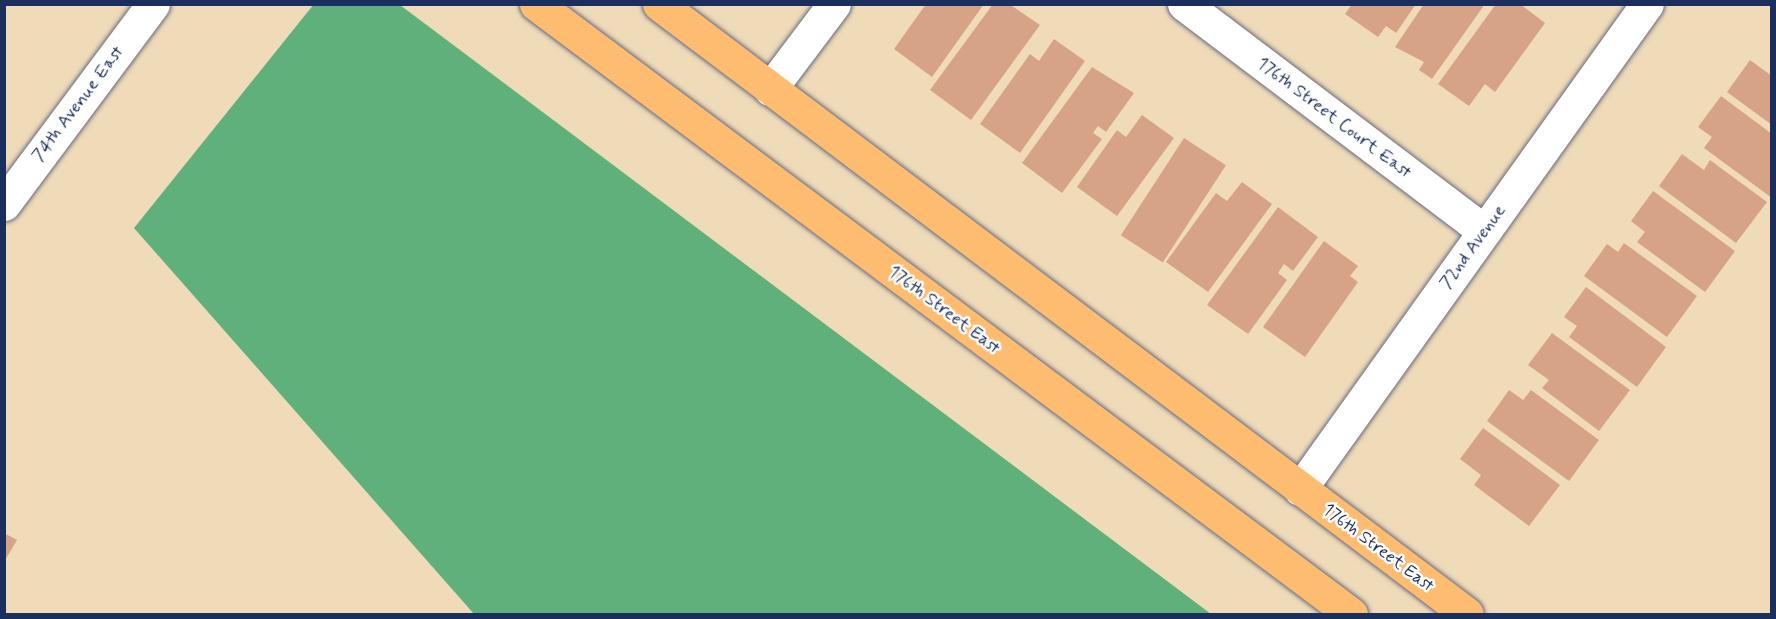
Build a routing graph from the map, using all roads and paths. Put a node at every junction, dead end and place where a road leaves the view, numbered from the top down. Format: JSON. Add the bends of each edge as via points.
{"nodes":[{"id":1,"x":153,"y":4,"type":"edge"},
{"id":2,"x":536,"y":4,"type":"edge"},
{"id":3,"x":658,"y":4,"type":"edge"},
{"id":4,"x":834,"y":4,"type":"edge"},
{"id":5,"x":1184,"y":4,"type":"edge"},
{"id":6,"x":1647,"y":4,"type":"edge"},
{"id":7,"x":770,"y":89,"type":"junction"},
{"id":8,"x":4,"y":204,"type":"edge"},
{"id":9,"x":1484,"y":231,"type":"junction"},
{"id":10,"x":1300,"y":489,"type":"junction"},
{"id":11,"x":1351,"y":615,"type":"edge"},
{"id":12,"x":1467,"y":615,"type":"edge"}],
"edges":[{"from":1,"to":8,"type":"street","name":"74th Avenue East"},
{"from":2,"to":11,"type":"main road","name":"176th Street East"},
{"from":3,"to":7,"type":"main road","name":"176th Street East"},
{"from":4,"to":7,"type":"street"},
{"from":5,"to":9,"type":"street","name":"176th Street Court East"},
{"from":6,"to":9,"type":"street","name":"72nd Avenue"},
{"from":7,"to":10,"type":"main road","name":"176th Street East"},
{"from":9,"to":10,"type":"street","name":"72nd Avenue"},
{"from":10,"to":12,"type":"main road","name":"176th Street East"}]}
